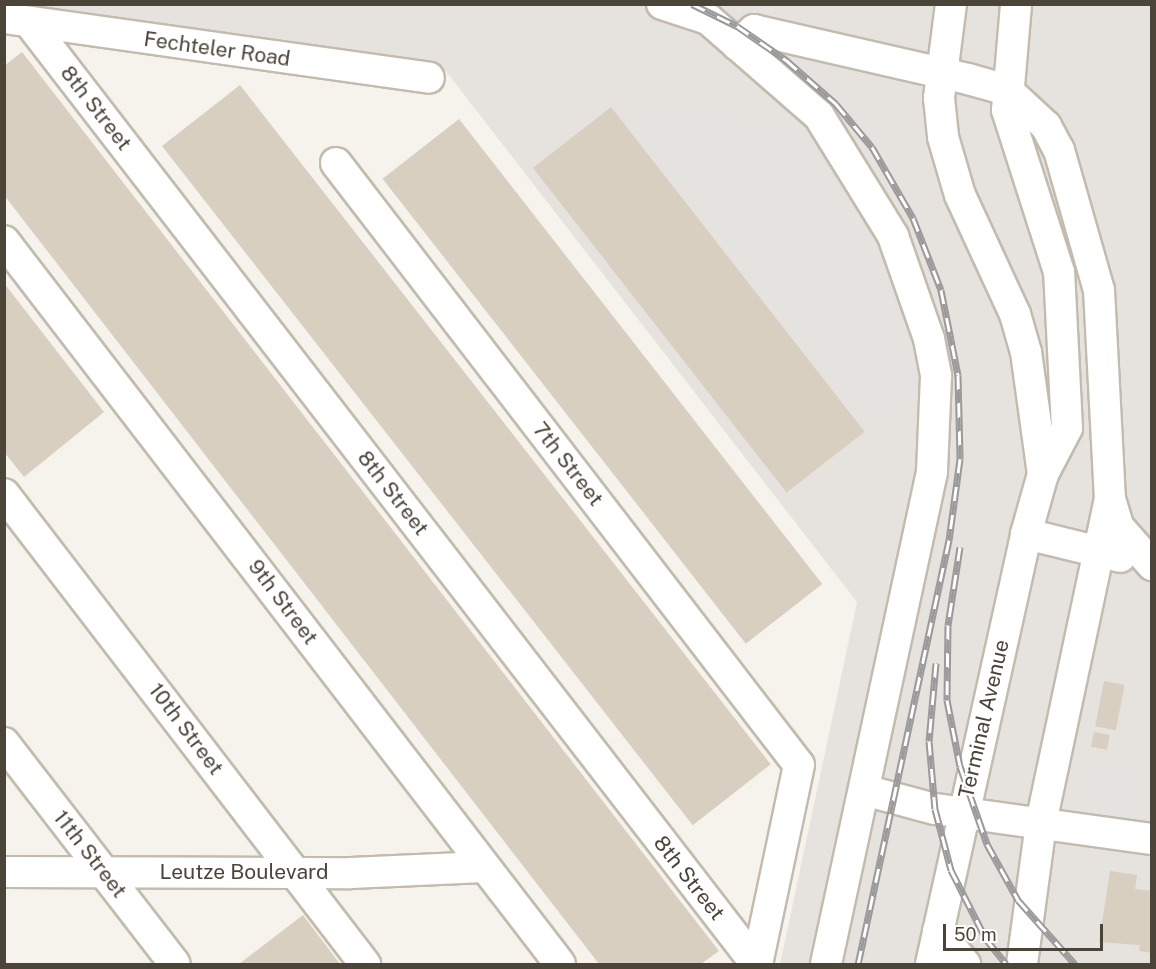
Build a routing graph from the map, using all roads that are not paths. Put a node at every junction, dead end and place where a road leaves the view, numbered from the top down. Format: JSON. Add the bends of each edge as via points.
{"nodes":[{"id":1,"x":662,"y":4,"type":"edge"},
{"id":2,"x":951,"y":4,"type":"edge"},
{"id":3,"x":1016,"y":4,"type":"edge"},
{"id":4,"x":17,"y":20,"type":"edge"},
{"id":5,"x":737,"y":45,"type":"junction"},
{"id":6,"x":942,"y":72,"type":"junction"},
{"id":7,"x":429,"y":78,"type":"dead end"},
{"id":8,"x":1007,"y":90,"type":"junction"},
{"id":9,"x":336,"y":163,"type":"dead end"},
{"id":10,"x":4,"y":241,"type":"edge"},
{"id":11,"x":1043,"y":474,"type":"junction"},
{"id":12,"x":4,"y":494,"type":"edge"},
{"id":13,"x":1110,"y":499,"type":"junction"},
{"id":14,"x":1026,"y":534,"type":"junction"},
{"id":15,"x":1100,"y":552,"type":"junction"},
{"id":16,"x":1151,"y":564,"type":"edge"},
{"id":17,"x":4,"y":743,"type":"edge"},
{"id":18,"x":864,"y":790,"type":"junction"},
{"id":19,"x":962,"y":812,"type":"junction"},
{"id":20,"x":1041,"y":823,"type":"junction"},
{"id":21,"x":1152,"y":839,"type":"edge"},
{"id":22,"x":484,"y":867,"type":"junction"},
{"id":23,"x":4,"y":872,"type":"edge"},
{"id":24,"x":104,"y":872,"type":"junction"},
{"id":25,"x":294,"y":873,"type":"junction"},
{"id":26,"x":938,"y":932,"type":"junction"},
{"id":27,"x":175,"y":964,"type":"edge"},
{"id":28,"x":365,"y":964,"type":"edge"},
{"id":29,"x":560,"y":964,"type":"edge"},
{"id":30,"x":756,"y":964,"type":"edge"},
{"id":31,"x":826,"y":964,"type":"edge"},
{"id":32,"x":931,"y":964,"type":"edge"},
{"id":33,"x":965,"y":964,"type":"edge"},
{"id":34,"x":1022,"y":964,"type":"edge"}],
"edges":[{"from":1,"to":5,"type":"street","via":[[708,19]]},
{"from":2,"to":6,"type":"street"},
{"from":3,"to":8,"type":"street"},
{"from":4,"to":7,"type":"street","name":"Fechteler Road"},
{"from":4,"to":30,"type":"street","name":"8th Street"},
{"from":5,"to":6,"type":"street","via":[[754,30]]},
{"from":5,"to":18,"type":"street","via":[[819,116],[893,236],[925,328],[936,376],[932,472]]},
{"from":6,"to":8,"type":"street"},
{"from":6,"to":11,"type":"street","via":[[943,137],[960,195],[1015,314],[1026,352]]},
{"from":8,"to":11,"type":"street","via":[[1007,110],[1059,272],[1064,311],[1067,428]]},
{"from":8,"to":13,"type":"street","via":[[1046,126],[1059,150],[1094,270]]},
{"from":9,"to":30,"type":"street","name":"7th Street","via":[[799,765]]},
{"from":10,"to":22,"type":"street","name":"9th Street"},
{"from":11,"to":14,"type":"street","name":"Terminal Avenue"},
{"from":12,"to":25,"type":"street","name":"10th Street"},
{"from":13,"to":15,"type":"street"},
{"from":13,"to":16,"type":"street","via":[[1118,526]]},
{"from":14,"to":15,"type":"street"},
{"from":14,"to":19,"type":"street","name":"Terminal Avenue"},
{"from":15,"to":16,"type":"street"},
{"from":15,"to":20,"type":"street"},
{"from":17,"to":24,"type":"street","name":"11th Street"},
{"from":18,"to":19,"type":"street"},
{"from":18,"to":31,"type":"street"},
{"from":19,"to":20,"type":"street"},
{"from":19,"to":26,"type":"street","name":"Terminal Avenue"},
{"from":20,"to":21,"type":"street"},
{"from":20,"to":34,"type":"street"},
{"from":22,"to":25,"type":"street","name":"Leutze Boulevard"},
{"from":22,"to":29,"type":"street","name":"9th Street"},
{"from":23,"to":24,"type":"street","name":"Leutze Boulevard"},
{"from":24,"to":25,"type":"street","name":"Leutze Boulevard"},
{"from":24,"to":27,"type":"street","name":"11th Street"},
{"from":25,"to":28,"type":"street","name":"10th Street"},
{"from":26,"to":32,"type":"street","name":"Terminal Avenue"},
{"from":26,"to":33,"type":"street"}]}
